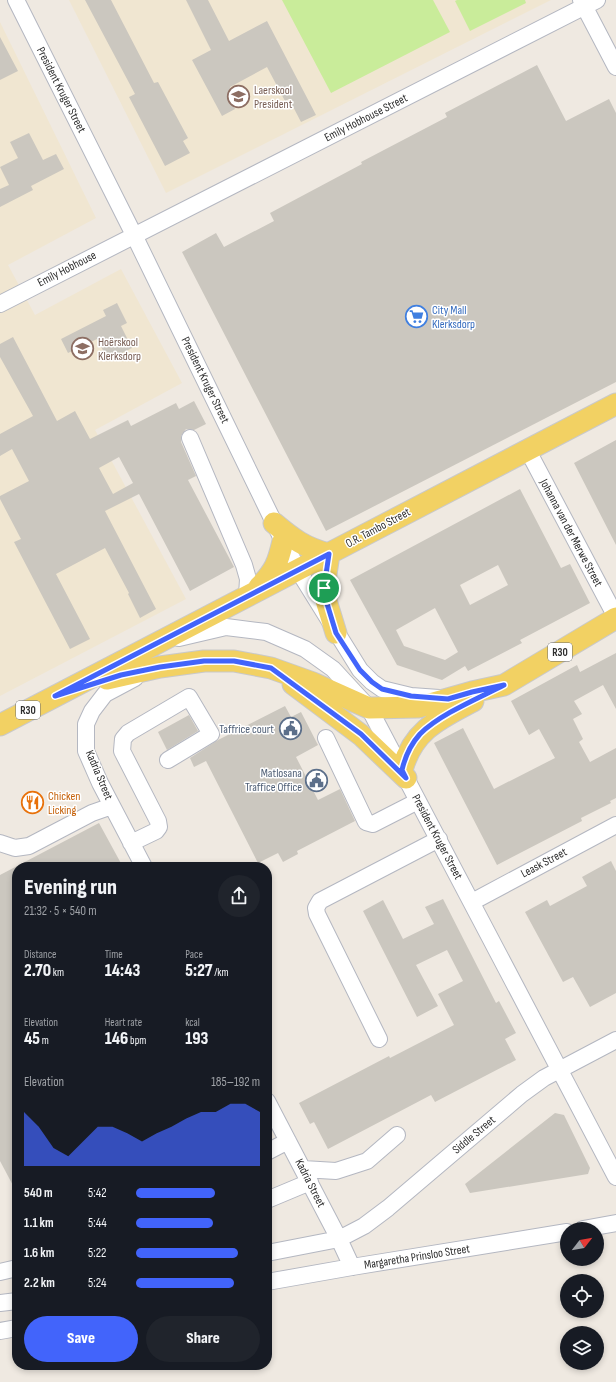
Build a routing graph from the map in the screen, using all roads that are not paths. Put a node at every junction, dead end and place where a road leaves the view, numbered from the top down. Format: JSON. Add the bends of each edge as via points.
{"nodes":[{"id":1,"x":16,"y":0,"type":"edge"},
{"id":2,"x":588,"y":2,"type":"edge"},
{"id":3,"x":616,"y":67,"type":"edge"},
{"id":4,"x":134,"y":235,"type":"junction"},
{"id":5,"x":0,"y":304,"type":"edge"},
{"id":6,"x":616,"y":404,"type":"edge"},
{"id":7,"x":190,"y":438,"type":"dead end"},
{"id":8,"x":527,"y":449,"type":"junction"},
{"id":9,"x":278,"y":532,"type":"junction"},
{"id":10,"x":329,"y":554,"type":"junction"},
{"id":11,"x":298,"y":570,"type":"junction"},
{"id":12,"x":250,"y":595,"type":"junction"},
{"id":13,"x":616,"y":618,"type":"edge"},
{"id":14,"x":336,"y":633,"type":"junction"},
{"id":15,"x":161,"y":642,"type":"junction"},
{"id":16,"x":160,"y":667,"type":"junction"},
{"id":17,"x":271,"y":668,"type":"junction"},
{"id":18,"x":504,"y":685,"type":"junction"},
{"id":19,"x":55,"y":696,"type":"junction"},
{"id":20,"x":448,"y":699,"type":"junction"},
{"id":21,"x":369,"y":708,"type":"junction"},
{"id":22,"x":0,"y":725,"type":"edge"},
{"id":23,"x":326,"y":738,"type":"dead end"},
{"id":24,"x":168,"y":760,"type":"dead end"},
{"id":25,"x":404,"y":774,"type":"junction"},
{"id":26,"x":100,"y":783,"type":"junction"},
{"id":27,"x":418,"y":801,"type":"junction"},
{"id":28,"x":112,"y":806,"type":"junction"},
{"id":29,"x":92,"y":812,"type":"junction"},
{"id":30,"x":616,"y":825,"type":"edge"},
{"id":31,"x":439,"y":839,"type":"junction"},
{"id":32,"x":0,"y":843,"type":"edge"},
{"id":33,"x":131,"y":843,"type":"junction"},
{"id":34,"x":141,"y":862,"type":"edge"},
{"id":35,"x":472,"y":902,"type":"junction"},
{"id":36,"x":379,"y":1039,"type":"dead end"},
{"id":37,"x":616,"y":1040,"type":"edge"},
{"id":38,"x":559,"y":1070,"type":"junction"},
{"id":39,"x":272,"y":1111,"type":"edge"},
{"id":40,"x":396,"y":1135,"type":"dead end"},
{"id":41,"x":288,"y":1141,"type":"junction"},
{"id":42,"x":272,"y":1149,"type":"edge"},
{"id":43,"x":306,"y":1176,"type":"junction"},
{"id":44,"x":616,"y":1177,"type":"edge"},
{"id":45,"x":272,"y":1197,"type":"edge"},
{"id":46,"x":616,"y":1223,"type":"edge"},
{"id":47,"x":604,"y":1225,"type":"edge"},
{"id":48,"x":560,"y":1233,"type":"edge"},
{"id":49,"x":339,"y":1239,"type":"junction"},
{"id":50,"x":272,"y":1252,"type":"edge"},
{"id":51,"x":352,"y":1267,"type":"junction"},
{"id":52,"x":12,"y":1269,"type":"edge"},
{"id":53,"x":0,"y":1272,"type":"edge"},
{"id":54,"x":272,"y":1281,"type":"edge"},
{"id":55,"x":12,"y":1302,"type":"edge"},
{"id":56,"x":0,"y":1303,"type":"edge"},
{"id":57,"x":12,"y":1329,"type":"edge"},
{"id":58,"x":0,"y":1331,"type":"edge"}],
"edges":[{"from":1,"to":4,"type":"street","name":"President Kruger Street"},
{"from":2,"to":3,"type":"street"},
{"from":2,"to":4,"type":"street","name":"Emily Hobhouse Street"},
{"from":4,"to":5,"type":"street","name":"Emily Hobhouse"},
{"from":4,"to":9,"type":"street","name":"President Kruger Street"},
{"from":6,"to":8,"type":"main road","name":"O.R. Tambo Street","number":"R30"},
{"from":7,"to":12,"type":"street","via":[[244,565]]},
{"from":8,"to":10,"type":"main road","name":"O.R. Tambo Street","number":"R30"},
{"from":8,"to":13,"type":"street","name":"Johanna van der Merwe Street"},
{"from":9,"to":10,"type":"main road","via":[[311,549]]},
{"from":9,"to":11,"type":"street","name":"President Kruger Street"},
{"from":9,"to":12,"type":"main road","via":[[279,560],[272,574]]},
{"from":10,"to":11,"type":"main road","name":"O.R. Tambo Street","number":"R30"},
{"from":10,"to":14,"type":"main road","via":[[324,588]]},
{"from":11,"to":12,"type":"main road","name":"O.R. Tambo Street","number":"R30"},
{"from":11,"to":14,"type":"street","name":"President Kruger Street"},
{"from":12,"to":15,"type":"main road","name":"O.R. Tambo Street","number":"R30"},
{"from":13,"to":18,"type":"main road","number":"R30"},
{"from":14,"to":20,"type":"street","name":"President Kruger Street","via":[[360,670],[382,689],[411,696]]},
{"from":15,"to":19,"type":"main road","name":"O.R. Tambo Street","number":"R30"},
{"from":15,"to":21,"type":"street","name":"President Kruger Street","via":[[226,627],[266,632],[305,649],[333,669]]},
{"from":16,"to":17,"type":"main road","name":"O.R. Tambo Street","number":"R30","via":[[204,661],[234,661]]},
{"from":16,"to":19,"type":"main road","name":"O.R. Tambo Street","number":"R30","via":[[121,675]]},
{"from":16,"to":26,"type":"street","name":"Kadria Street","via":[[124,682],[105,694],[92,711],[86,724],[86,751]]},
{"from":17,"to":21,"type":"main road","name":"O.R. Tambo Street","number":"R30"},
{"from":17,"to":25,"type":"main road","via":[[361,734]]},
{"from":18,"to":20,"type":"main road","number":"R30"},
{"from":18,"to":25,"type":"main road","via":[[442,718],[420,734],[405,758]]},
{"from":19,"to":22,"type":"main road","name":"O.R. Tambo Street","number":"R30"},
{"from":20,"to":21,"type":"main road","number":"R30","via":[[419,707]]},
{"from":21,"to":25,"type":"street","name":"President Kruger Street"},
{"from":23,"to":27,"type":"street","via":[[366,822],[372,824]]},
{"from":24,"to":33,"type":"street","via":[[211,734],[189,697],[128,733],[123,739],[122,751],[159,827]]},
{"from":25,"to":27,"type":"street","name":"President Kruger Street"},
{"from":26,"to":28,"type":"street","name":"Kadria Street"},
{"from":26,"to":29,"type":"street"},
{"from":27,"to":31,"type":"street","name":"President Kruger Street"},
{"from":28,"to":29,"type":"street"},
{"from":28,"to":33,"type":"street","name":"Kadria Street"},
{"from":29,"to":32,"type":"street","via":[[29,846],[14,848]]},
{"from":30,"to":35,"type":"street","name":"Leask Street"},
{"from":31,"to":35,"type":"street","name":"President Kruger Street"},
{"from":31,"to":36,"type":"street","via":[[317,904],[317,914]]},
{"from":33,"to":34,"type":"street","name":"Kadria Street"},
{"from":35,"to":38,"type":"street","name":"President Kruger Street"},
{"from":37,"to":38,"type":"street","name":"Siddle Street"},
{"from":38,"to":44,"type":"street","name":"President Kruger Street"},
{"from":38,"to":49,"type":"street","name":"Siddle Street","via":[[522,1094],[388,1208],[364,1226]]},
{"from":39,"to":41,"type":"street","name":"Kadria Street"},
{"from":40,"to":43,"type":"street","via":[[367,1160],[336,1171]]},
{"from":41,"to":42,"type":"street"},
{"from":41,"to":43,"type":"street","name":"Kadria Street"},
{"from":43,"to":45,"type":"street"},
{"from":43,"to":49,"type":"street","name":"Kadria Street"},
{"from":46,"to":47,"type":"street"},
{"from":48,"to":51,"type":"street","name":"Margaretha Prinsloo Street"},
{"from":49,"to":50,"type":"street"},
{"from":49,"to":51,"type":"street","name":"Kadria Street"},
{"from":51,"to":54,"type":"street","name":"Margaretha Prinsloo Street"},
{"from":52,"to":53,"type":"street"},
{"from":55,"to":56,"type":"street"},
{"from":57,"to":58,"type":"street"}]}
